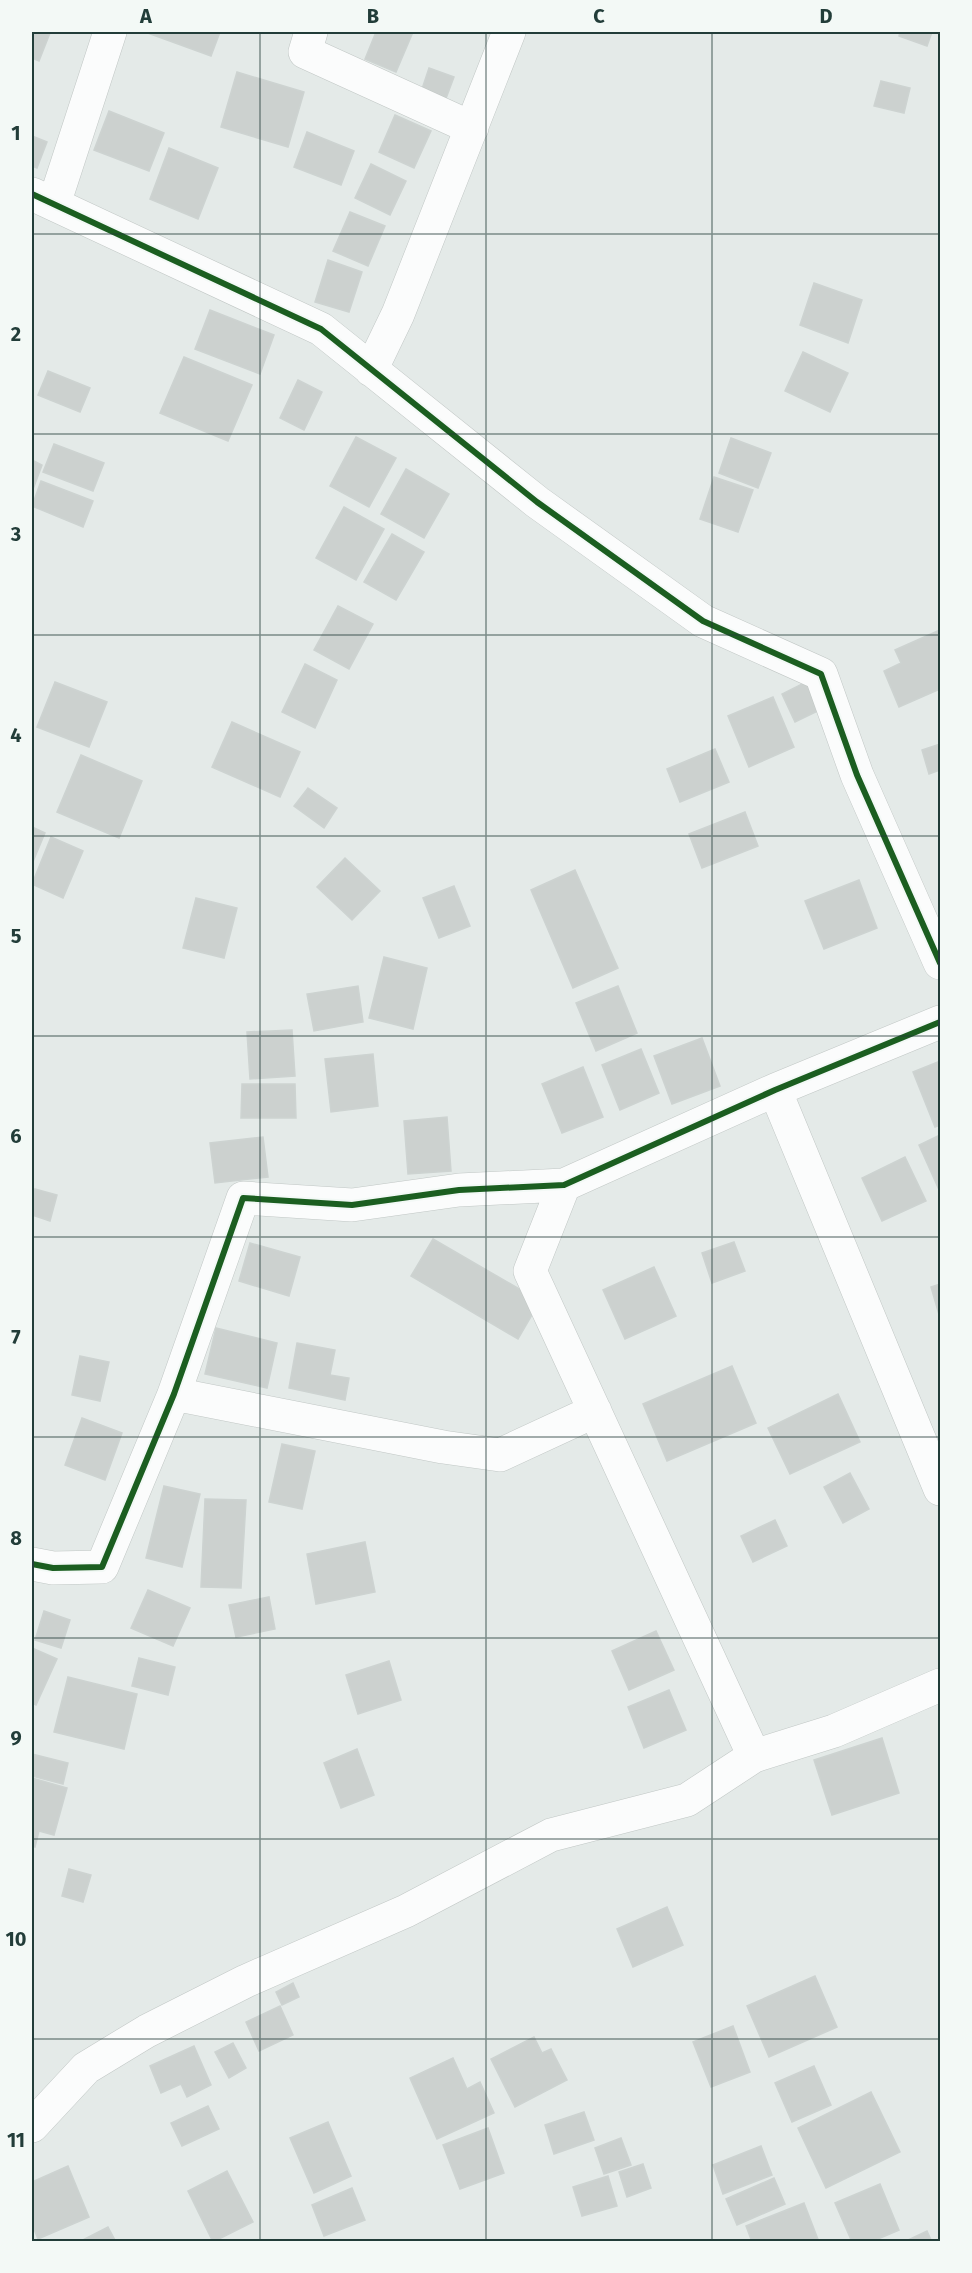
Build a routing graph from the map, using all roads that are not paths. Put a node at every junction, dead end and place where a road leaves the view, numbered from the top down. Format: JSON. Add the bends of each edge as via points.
{"nodes":[{"id":1,"x":110,"y":32,"type":"edge"},
{"id":2,"x":312,"y":32,"type":"edge"},
{"id":3,"x":509,"y":32,"type":"edge"},
{"id":4,"x":471,"y":128,"type":"junction"},
{"id":5,"x":43,"y":199,"type":"edge"},
{"id":6,"x":371,"y":370,"type":"junction"},
{"id":7,"x":940,"y":963,"type":"edge"},
{"id":8,"x":940,"y":1022,"type":"edge"},
{"id":9,"x":775,"y":1089,"type":"junction"},
{"id":10,"x":564,"y":1185,"type":"junction"},
{"id":11,"x":174,"y":1394,"type":"junction"},
{"id":12,"x":595,"y":1411,"type":"junction"},
{"id":13,"x":940,"y":1489,"type":"edge"},
{"id":14,"x":32,"y":1564,"type":"edge"},
{"id":15,"x":940,"y":1685,"type":"edge"},
{"id":16,"x":754,"y":1756,"type":"junction"},
{"id":17,"x":32,"y":2126,"type":"edge"}],
"edges":[{"from":1,"to":5,"type":"street"},
{"from":2,"to":4,"type":"street","via":[[305,52]]},
{"from":3,"to":4,"type":"street"},
{"from":4,"to":6,"type":"street","via":[[398,314]]},
{"from":5,"to":6,"type":"street","via":[[321,329]]},
{"from":6,"to":7,"type":"street","via":[[537,502],[703,621],[821,674],[857,775]]},
{"from":8,"to":9,"type":"street"},
{"from":9,"to":10,"type":"street"},
{"from":9,"to":13,"type":"street"},
{"from":10,"to":11,"type":"street","via":[[459,1190],[352,1205],[243,1198]]},
{"from":10,"to":12,"type":"street","via":[[530,1271]]},
{"from":11,"to":12,"type":"street","via":[[501,1455]]},
{"from":11,"to":14,"type":"street","via":[[102,1567],[52,1568]]},
{"from":12,"to":16,"type":"street"},
{"from":15,"to":16,"type":"street","via":[[834,1731]]},
{"from":16,"to":17,"type":"street","via":[[687,1800],[550,1835],[406,1911],[246,1981],[157,2026],[86,2068]]}]}
